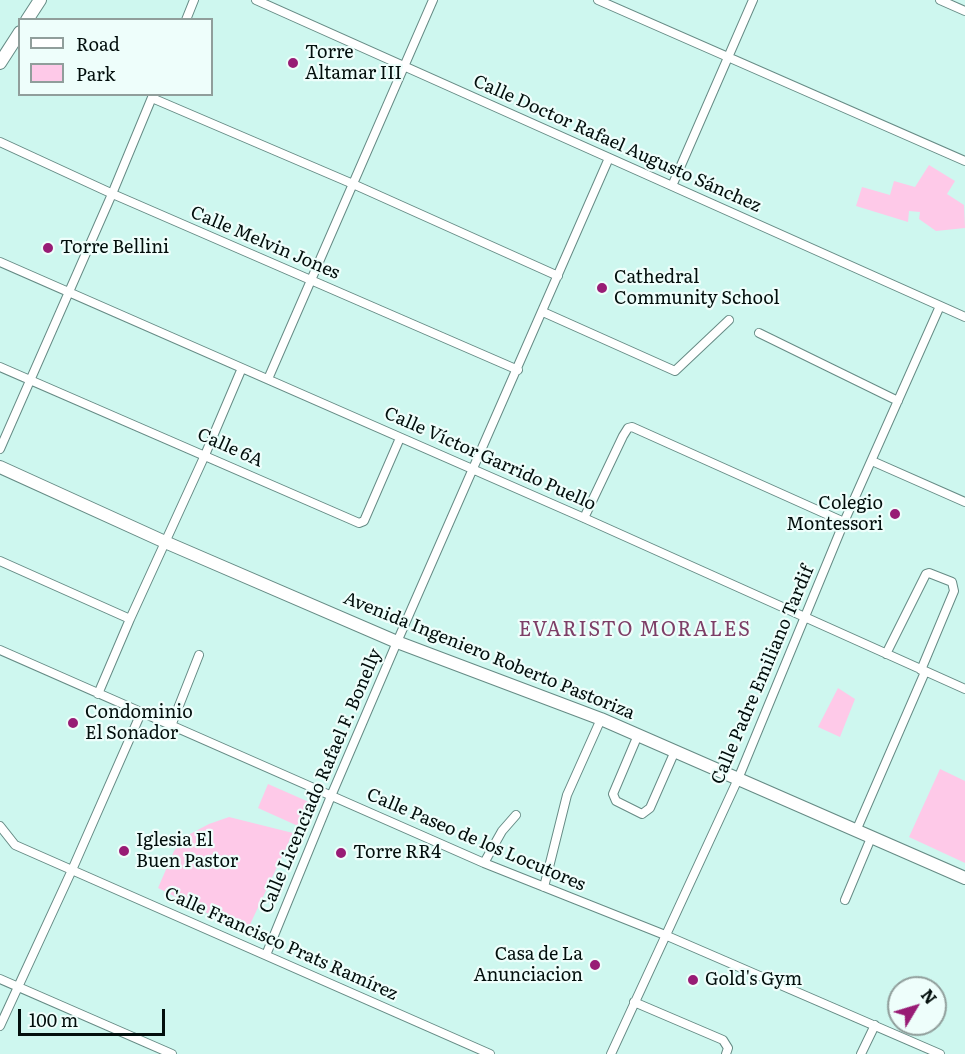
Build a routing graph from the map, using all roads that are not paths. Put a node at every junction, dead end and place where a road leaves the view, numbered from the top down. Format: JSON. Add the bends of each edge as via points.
{"nodes":[{"id":1,"x":40,"y":0,"type":"edge"},
{"id":2,"x":194,"y":0,"type":"edge"},
{"id":3,"x":256,"y":0,"type":"edge"},
{"id":4,"x":433,"y":0,"type":"edge"},
{"id":5,"x":598,"y":0,"type":"edge"},
{"id":6,"x":753,"y":0,"type":"edge"},
{"id":7,"x":940,"y":0,"type":"edge"},
{"id":8,"x":965,"y":11,"type":"edge"},
{"id":9,"x":28,"y":18,"type":"edge"},
{"id":10,"x":187,"y":18,"type":"edge"},
{"id":11,"x":18,"y":35,"type":"edge"},
{"id":12,"x":728,"y":57,"type":"junction"},
{"id":13,"x":0,"y":63,"type":"edge"},
{"id":14,"x":404,"y":67,"type":"junction"},
{"id":15,"x":152,"y":96,"type":"edge"},
{"id":16,"x":0,"y":142,"type":"edge"},
{"id":17,"x":609,"y":158,"type":"junction"},
{"id":18,"x":965,"y":162,"type":"edge"},
{"id":19,"x":353,"y":184,"type":"junction"},
{"id":20,"x":672,"y":186,"type":"junction"},
{"id":21,"x":112,"y":194,"type":"junction"},
{"id":22,"x":0,"y":262,"type":"edge"},
{"id":23,"x":558,"y":276,"type":"junction"},
{"id":24,"x":311,"y":280,"type":"junction"},
{"id":25,"x":69,"y":293,"type":"junction"},
{"id":26,"x":940,"y":306,"type":"junction"},
{"id":27,"x":543,"y":312,"type":"junction"},
{"id":28,"x":965,"y":317,"type":"edge"},
{"id":29,"x":729,"y":320,"type":"dead end"},
{"id":30,"x":759,"y":333,"type":"dead end"},
{"id":31,"x":0,"y":367,"type":"edge"},
{"id":32,"x":242,"y":368,"type":"junction"},
{"id":33,"x":518,"y":370,"type":"junction"},
{"id":34,"x":268,"y":379,"type":"junction"},
{"id":35,"x":30,"y":380,"type":"junction"},
{"id":36,"x":898,"y":401,"type":"junction"},
{"id":37,"x":400,"y":438,"type":"junction"},
{"id":38,"x":0,"y":449,"type":"edge"},
{"id":39,"x":205,"y":455,"type":"junction"},
{"id":40,"x":872,"y":461,"type":"junction"},
{"id":41,"x":0,"y":467,"type":"edge"},
{"id":42,"x":474,"y":470,"type":"junction"},
{"id":43,"x":965,"y":502,"type":"edge"},
{"id":44,"x":584,"y":518,"type":"junction"},
{"id":45,"x":844,"y":522,"type":"junction"},
{"id":46,"x":165,"y":542,"type":"junction"},
{"id":47,"x":0,"y":561,"type":"edge"},
{"id":48,"x":805,"y":617,"type":"junction"},
{"id":49,"x":130,"y":619,"type":"junction"},
{"id":50,"x":397,"y":642,"type":"junction"},
{"id":51,"x":0,"y":650,"type":"edge"},
{"id":52,"x":886,"y":654,"type":"junction"},
{"id":53,"x":199,"y":655,"type":"dead end"},
{"id":54,"x":923,"y":671,"type":"junction"},
{"id":55,"x":965,"y":689,"type":"edge"},
{"id":56,"x":98,"y":694,"type":"junction"},
{"id":57,"x":141,"y":713,"type":"junction"},
{"id":58,"x":601,"y":719,"type":"junction"},
{"id":59,"x":171,"y":726,"type":"junction"},
{"id":60,"x":638,"y":735,"type":"junction"},
{"id":61,"x":675,"y":751,"type":"junction"},
{"id":62,"x":738,"y":779,"type":"junction"},
{"id":63,"x":331,"y":796,"type":"junction"},
{"id":64,"x":516,"y":815,"type":"dead end"},
{"id":65,"x":0,"y":826,"type":"edge"},
{"id":66,"x":856,"y":831,"type":"junction"},
{"id":67,"x":871,"y":838,"type":"junction"},
{"id":68,"x":484,"y":863,"type":"junction"},
{"id":69,"x":72,"y":870,"type":"junction"},
{"id":70,"x":965,"y":878,"type":"edge"},
{"id":71,"x":544,"y":887,"type":"junction"},
{"id":72,"x":845,"y":900,"type":"dead end"},
{"id":73,"x":665,"y":935,"type":"junction"},
{"id":74,"x":266,"y":955,"type":"junction"},
{"id":75,"x":0,"y":979,"type":"edge"},
{"id":76,"x":18,"y":987,"type":"junction"},
{"id":77,"x":634,"y":1002,"type":"junction"},
{"id":78,"x":874,"y":1025,"type":"junction"},
{"id":79,"x":0,"y":1026,"type":"edge"},
{"id":80,"x":172,"y":1054,"type":"edge"},
{"id":81,"x":490,"y":1054,"type":"edge"},
{"id":82,"x":611,"y":1054,"type":"edge"},
{"id":83,"x":726,"y":1054,"type":"edge"},
{"id":84,"x":861,"y":1054,"type":"edge"},
{"id":85,"x":940,"y":1054,"type":"edge"}],
"edges":[{"from":1,"to":9,"type":"street"},
{"from":2,"to":10,"type":"street"},
{"from":3,"to":14,"type":"street","name":"Calle Doctor Rafael Augusto Sánchez"},
{"from":4,"to":14,"type":"street"},
{"from":5,"to":12,"type":"street"},
{"from":6,"to":12,"type":"street"},
{"from":7,"to":8,"type":"street"},
{"from":11,"to":13,"type":"street"},
{"from":12,"to":18,"type":"street"},
{"from":12,"to":20,"type":"street"},
{"from":14,"to":17,"type":"street","name":"Calle Doctor Rafael Augusto Sánchez"},
{"from":14,"to":19,"type":"street"},
{"from":15,"to":19,"type":"street"},
{"from":15,"to":21,"type":"street"},
{"from":16,"to":21,"type":"street","name":"Calle Melvin Jones"},
{"from":17,"to":20,"type":"street","name":"Calle Doctor Rafael Augusto Sánchez"},
{"from":17,"to":23,"type":"street","name":"Calle Licenciado Rafael F. Bonelly"},
{"from":19,"to":23,"type":"street"},
{"from":19,"to":24,"type":"street"},
{"from":20,"to":26,"type":"street","name":"Calle Doctor Rafael Augusto Sánchez"},
{"from":21,"to":24,"type":"street","name":"Calle Melvin Jones"},
{"from":21,"to":25,"type":"street"},
{"from":22,"to":25,"type":"street","name":"Calle Víctor Garrido Puello"},
{"from":23,"to":27,"type":"street","name":"Calle Licenciado Rafael F. Bonelly"},
{"from":24,"to":33,"type":"street","name":"Calle Melvin Jones"},
{"from":24,"to":34,"type":"street"},
{"from":25,"to":32,"type":"street","name":"Calle Víctor Garrido Puello"},
{"from":25,"to":35,"type":"street"},
{"from":26,"to":28,"type":"street","name":"Calle Doctor Rafael Augusto Sánchez"},
{"from":26,"to":36,"type":"street","name":"Calle Padre Emiliano Tardif"},
{"from":27,"to":29,"type":"street","via":[[675,371]]},
{"from":27,"to":33,"type":"street","name":"Calle Licenciado Rafael F. Bonelly"},
{"from":30,"to":36,"type":"street"},
{"from":31,"to":35,"type":"street","name":"Calle 6A"},
{"from":32,"to":34,"type":"street","name":"Calle Víctor Garrido Puello"},
{"from":32,"to":39,"type":"street"},
{"from":33,"to":42,"type":"street","name":"Calle Licenciado Rafael F. Bonelly"},
{"from":34,"to":37,"type":"street","name":"Calle Víctor Garrido Puello"},
{"from":35,"to":38,"type":"street"},
{"from":35,"to":39,"type":"street","name":"Calle 6A"},
{"from":36,"to":40,"type":"street","name":"Calle Padre Emiliano Tardif"},
{"from":37,"to":39,"type":"street","name":"Calle 6A","via":[[364,521],[359,523]]},
{"from":37,"to":42,"type":"street","name":"Calle Víctor Garrido Puello"},
{"from":39,"to":46,"type":"street"},
{"from":40,"to":43,"type":"street"},
{"from":40,"to":45,"type":"street","name":"Calle Padre Emiliano Tardif"},
{"from":41,"to":46,"type":"street","name":"Avenida Ingeniero Roberto Pastoriza"},
{"from":42,"to":44,"type":"street","name":"Calle Víctor Garrido Puello"},
{"from":42,"to":50,"type":"street","name":"Calle Licenciado Rafael F. Bonelly"},
{"from":44,"to":45,"type":"street","via":[[623,436],[632,427]]},
{"from":44,"to":48,"type":"street","name":"Calle Víctor Garrido Puello"},
{"from":45,"to":48,"type":"street","name":"Calle Padre Emiliano Tardif"},
{"from":46,"to":49,"type":"street"},
{"from":46,"to":50,"type":"street","name":"Avenida Ingeniero Roberto Pastoriza"},
{"from":47,"to":49,"type":"street"},
{"from":48,"to":52,"type":"street","name":"Calle Víctor Garrido Puello"},
{"from":48,"to":62,"type":"street","name":"Calle Padre Emiliano Tardif"},
{"from":49,"to":56,"type":"street"},
{"from":50,"to":58,"type":"street","name":"Avenida Ingeniero Roberto Pastoriza"},
{"from":50,"to":63,"type":"street","name":"Calle Licenciado Rafael F. Bonelly"},
{"from":51,"to":56,"type":"street","name":"Calle Paseo de los Locutores"},
{"from":52,"to":54,"type":"street","name":"Calle Víctor Garrido Puello"},
{"from":52,"to":54,"type":"street","via":[[926,574],[952,582],[954,591]]},
{"from":53,"to":59,"type":"street"},
{"from":54,"to":55,"type":"street","name":"Calle Víctor Garrido Puello"},
{"from":54,"to":66,"type":"street"},
{"from":56,"to":57,"type":"street","name":"Calle Paseo de los Locutores"},
{"from":57,"to":59,"type":"street","name":"Calle Paseo de los Locutores"},
{"from":57,"to":69,"type":"street"},
{"from":58,"to":60,"type":"street","name":"Avenida Ingeniero Roberto Pastoriza"},
{"from":58,"to":71,"type":"street","via":[[567,795]]},
{"from":59,"to":63,"type":"street","name":"Calle Paseo de los Locutores"},
{"from":60,"to":61,"type":"street","name":"Avenida Ingeniero Roberto Pastoriza"},
{"from":60,"to":61,"type":"street","via":[[613,794],[616,801],[642,814],[650,808]]},
{"from":61,"to":62,"type":"street","name":"Avenida Ingeniero Roberto Pastoriza"},
{"from":62,"to":66,"type":"street","name":"Avenida Ingeniero Roberto Pastoriza"},
{"from":62,"to":73,"type":"street","name":"Calle Padre Emiliano Tardif"},
{"from":63,"to":68,"type":"street","name":"Calle Paseo de los Locutores"},
{"from":63,"to":74,"type":"street","name":"Calle Licenciado Rafael F. Bonelly"},
{"from":64,"to":68,"type":"street"},
{"from":65,"to":69,"type":"street","name":"Calle Francisco Prats Ramírez","via":[[15,845]]},
{"from":66,"to":67,"type":"street","name":"Avenida Ingeniero Roberto Pastoriza"},
{"from":67,"to":70,"type":"street","name":"Avenida Ingeniero Roberto Pastoriza"},
{"from":67,"to":72,"type":"street"},
{"from":68,"to":71,"type":"street","name":"Calle Paseo de los Locutores"},
{"from":69,"to":74,"type":"street","name":"Calle Francisco Prats Ramírez"},
{"from":69,"to":76,"type":"street"},
{"from":71,"to":73,"type":"street","name":"Calle Paseo de los Locutores"},
{"from":73,"to":77,"type":"street","name":"Calle Padre Emiliano Tardif"},
{"from":73,"to":78,"type":"street","name":"Calle Paseo de los Locutores"},
{"from":74,"to":81,"type":"street","name":"Calle Francisco Prats Ramírez"},
{"from":75,"to":76,"type":"street"},
{"from":76,"to":79,"type":"street"},
{"from":76,"to":80,"type":"street"},
{"from":77,"to":82,"type":"street","name":"Calle Padre Emiliano Tardif"},
{"from":77,"to":83,"type":"street","via":[[723,1040],[728,1048]]},
{"from":78,"to":84,"type":"street"},
{"from":78,"to":85,"type":"street","name":"Calle Paseo de los Locutores"}]}
